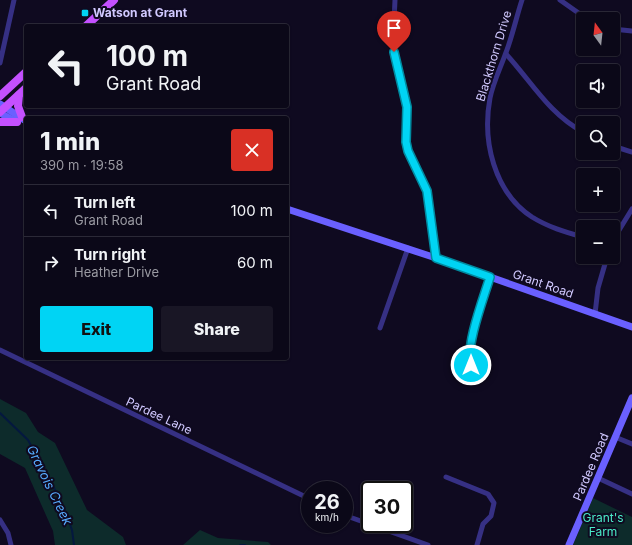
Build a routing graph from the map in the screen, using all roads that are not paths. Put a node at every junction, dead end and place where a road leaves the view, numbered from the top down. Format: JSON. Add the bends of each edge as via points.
{"nodes":[{"id":1,"x":14,"y":0,"type":"edge"},
{"id":2,"x":114,"y":0,"type":"edge"},
{"id":3,"x":395,"y":0,"type":"edge"},
{"id":4,"x":522,"y":0,"type":"edge"},
{"id":5,"x":560,"y":0,"type":"edge"},
{"id":6,"x":577,"y":12,"type":"edge"},
{"id":7,"x":88,"y":24,"type":"edge"},
{"id":8,"x":620,"y":30,"type":"edge"},
{"id":9,"x":632,"y":31,"type":"edge"},
{"id":10,"x":506,"y":54,"type":"junction"},
{"id":11,"x":0,"y":63,"type":"edge"},
{"id":12,"x":24,"y":74,"type":"edge"},
{"id":13,"x":14,"y":84,"type":"junction"},
{"id":14,"x":0,"y":89,"type":"edge"},
{"id":15,"x":24,"y":90,"type":"edge"},
{"id":16,"x":19,"y":95,"type":"junction"},
{"id":17,"x":0,"y":96,"type":"edge"},
{"id":18,"x":1,"y":109,"type":"edge"},
{"id":19,"x":23,"y":121,"type":"edge"},
{"id":20,"x":0,"y":122,"type":"edge"},
{"id":21,"x":576,"y":127,"type":"edge"},
{"id":22,"x":620,"y":148,"type":"edge"},
{"id":23,"x":632,"y":152,"type":"edge"},
{"id":24,"x":632,"y":209,"type":"edge"},
{"id":25,"x":289,"y":210,"type":"edge"},
{"id":26,"x":620,"y":229,"type":"edge"},
{"id":27,"x":576,"y":235,"type":"edge"},
{"id":28,"x":408,"y":248,"type":"junction"},
{"id":29,"x":436,"y":258,"type":"junction"},
{"id":30,"x":605,"y":264,"type":"edge"},
{"id":31,"x":490,"y":277,"type":"junction"},
{"id":32,"x":595,"y":314,"type":"junction"},
{"id":33,"x":632,"y":327,"type":"edge"},
{"id":34,"x":380,"y":328,"type":"dead end"},
{"id":35,"x":0,"y":350,"type":"edge"},
{"id":36,"x":475,"y":374,"type":"dead end"},
{"id":37,"x":632,"y":398,"type":"edge"},
{"id":38,"x":615,"y":437,"type":"junction"},
{"id":39,"x":632,"y":444,"type":"edge"},
{"id":40,"x":446,"y":477,"type":"dead end"},
{"id":41,"x":598,"y":478,"type":"junction"},
{"id":42,"x":632,"y":494,"type":"edge"},
{"id":43,"x":301,"y":495,"type":"edge"},
{"id":44,"x":353,"y":518,"type":"edge"},
{"id":45,"x":0,"y":520,"type":"edge"},
{"id":46,"x":11,"y":545,"type":"edge"},
{"id":47,"x":428,"y":545,"type":"edge"},
{"id":48,"x":477,"y":545,"type":"edge"},
{"id":49,"x":569,"y":545,"type":"edge"}],
"edges":[{"from":1,"to":11,"type":"street"},
{"from":2,"to":7,"type":"main road"},
{"from":3,"to":29,"type":"street","via":[[393,43],[407,107],[406,142],[427,191]]},
{"from":4,"to":10,"type":"street","name":"Blackthorn Drive"},
{"from":5,"to":6,"type":"street"},
{"from":8,"to":9,"type":"street"},
{"from":10,"to":21,"type":"street","via":[[554,112]]},
{"from":10,"to":27,"type":"street","name":"Blackthorn Drive","via":[[490,97],[487,120],[490,151],[497,173],[510,197],[532,217],[560,231]]},
{"from":12,"to":13,"type":"main road"},
{"from":13,"to":14,"type":"main road"},
{"from":13,"to":17,"type":"main road"},
{"from":15,"to":16,"type":"main road"},
{"from":16,"to":18,"type":"main road"},
{"from":16,"to":19,"type":"main road","via":[[18,106]]},
{"from":18,"to":19,"type":"street"},
{"from":19,"to":20,"type":"main road"},
{"from":22,"to":23,"type":"street"},
{"from":24,"to":26,"type":"street"},
{"from":25,"to":28,"type":"street","name":"Grant Road"},
{"from":28,"to":29,"type":"street","name":"Grant Road"},
{"from":28,"to":34,"type":"street"},
{"from":29,"to":31,"type":"street","name":"Grant Road"},
{"from":30,"to":32,"type":"street","via":[[598,288]]},
{"from":31,"to":32,"type":"street","name":"Grant Road"},
{"from":31,"to":36,"type":"street","via":[[469,358]]},
{"from":32,"to":33,"type":"street","name":"Grant Road"},
{"from":35,"to":43,"type":"street","name":"Pardee Lane"},
{"from":37,"to":38,"type":"street","name":"Pardee Road"},
{"from":38,"to":39,"type":"street"},
{"from":38,"to":41,"type":"street","name":"Pardee Road"},
{"from":40,"to":48,"type":"street","via":[[488,494],[494,503],[491,516],[483,524]]},
{"from":41,"to":42,"type":"street"},
{"from":41,"to":49,"type":"street","name":"Pardee Road"},
{"from":44,"to":47,"type":"street"},
{"from":45,"to":46,"type":"street","via":[[8,533]]}]}
